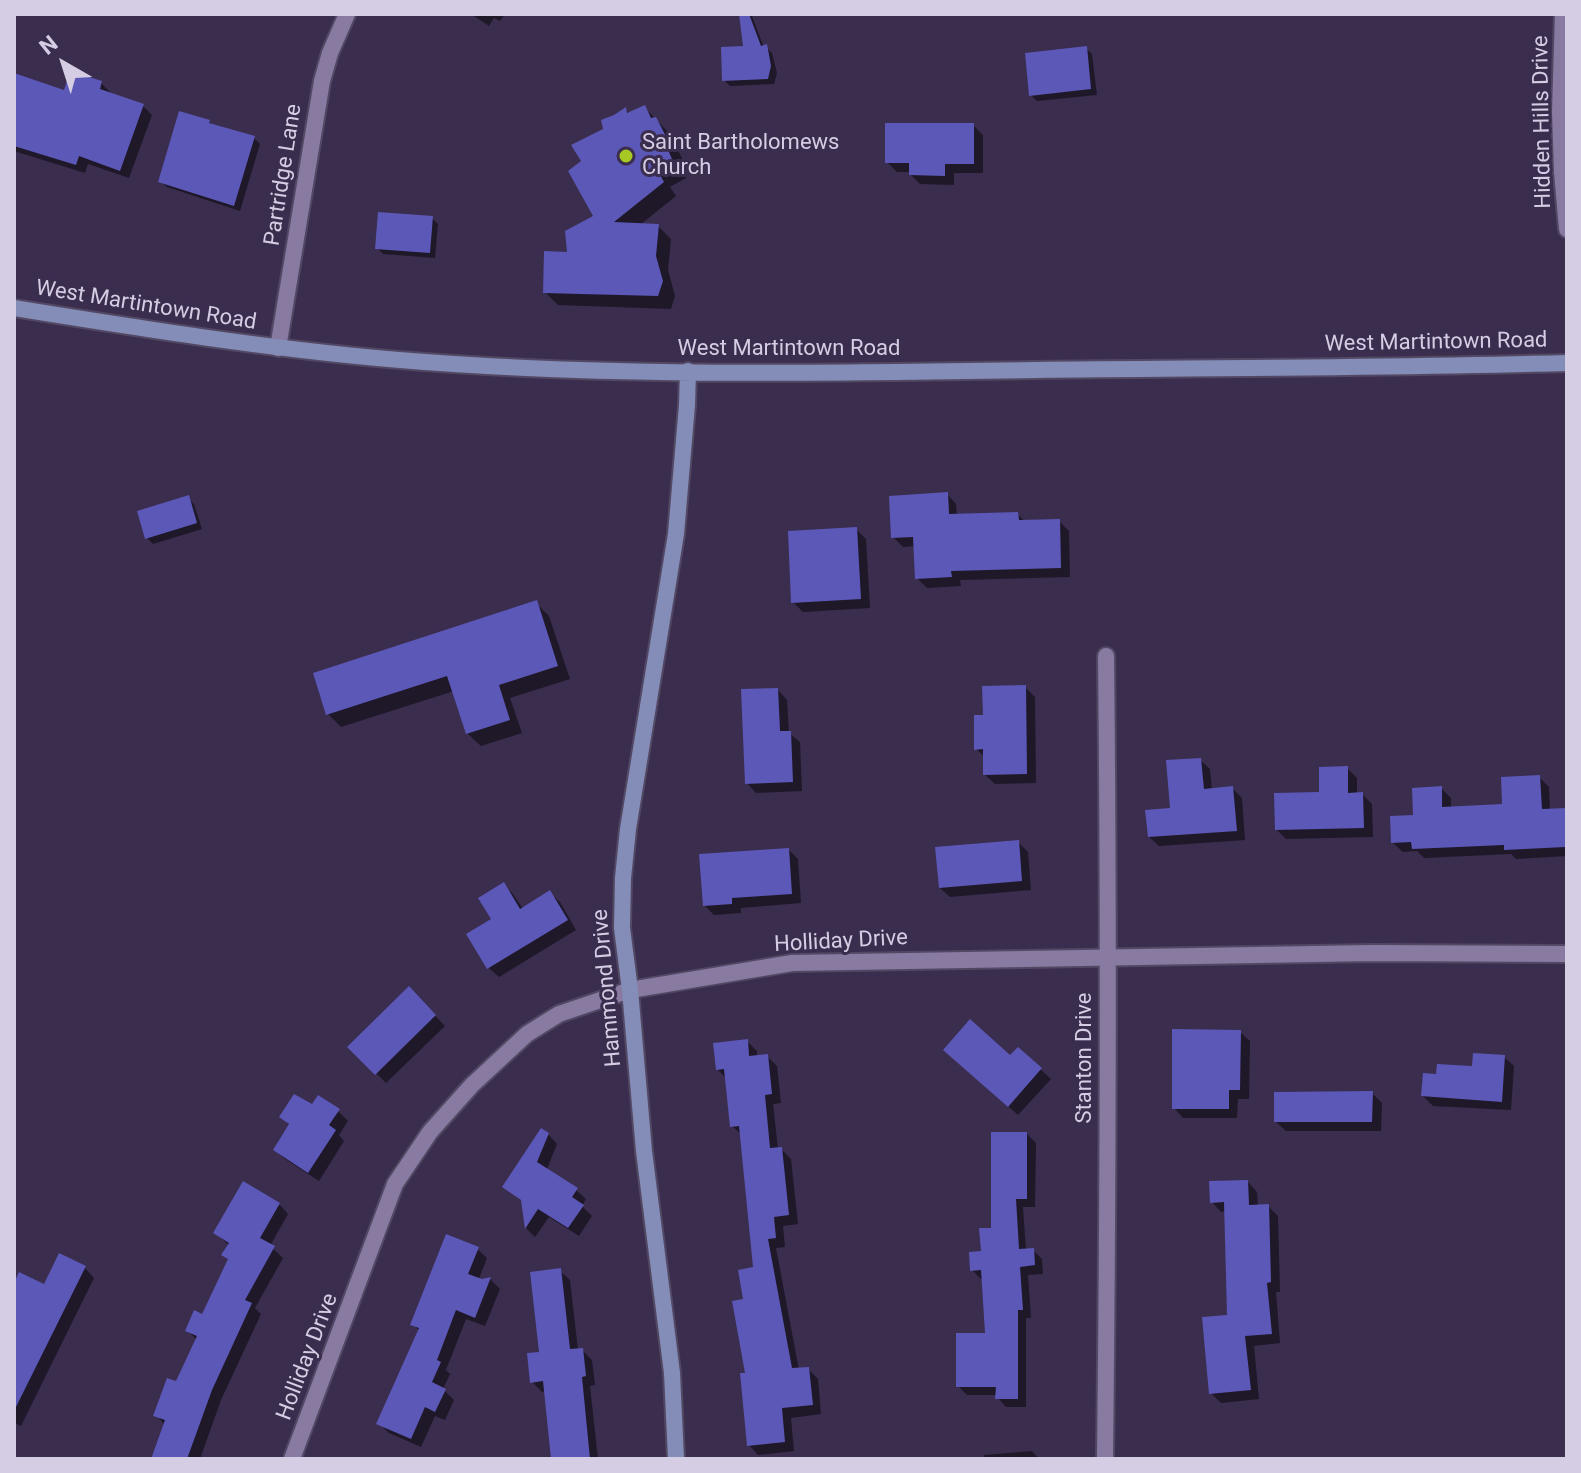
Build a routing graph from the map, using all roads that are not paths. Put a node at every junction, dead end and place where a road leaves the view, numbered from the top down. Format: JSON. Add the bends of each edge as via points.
{"nodes":[{"id":1,"x":347,"y":14,"type":"edge"},
{"id":2,"x":1563,"y":14,"type":"edge"},
{"id":3,"x":1567,"y":229,"type":"edge"},
{"id":4,"x":14,"y":308,"type":"edge"},
{"id":5,"x":278,"y":348,"type":"junction"},
{"id":6,"x":1567,"y":363,"type":"edge"},
{"id":7,"x":688,"y":371,"type":"junction"},
{"id":8,"x":1106,"y":656,"type":"dead end"},
{"id":9,"x":1567,"y":954,"type":"edge"},
{"id":10,"x":1108,"y":957,"type":"junction"},
{"id":11,"x":630,"y":990,"type":"junction"},
{"id":12,"x":292,"y":1459,"type":"edge"},
{"id":13,"x":676,"y":1459,"type":"edge"},
{"id":14,"x":1105,"y":1459,"type":"edge"}],
"edges":[{"from":1,"to":5,"type":"street","name":"Partridge Lane","via":[[322,81]]},
{"from":2,"to":3,"type":"street","name":"Hidden Hills Drive","via":[[1560,112]]},
{"from":4,"to":5,"type":"main road","name":"West Martintown Road"},
{"from":5,"to":7,"type":"main road","name":"West Martintown Road","via":[[423,362]]},
{"from":6,"to":7,"type":"main road","name":"West Martintown Road"},
{"from":7,"to":11,"type":"main road","name":"Hammond Drive","via":[[676,534],[626,853],[622,928]]},
{"from":8,"to":10,"type":"street","name":"Stanton Drive"},
{"from":9,"to":10,"type":"street","name":"Holliday Drive"},
{"from":10,"to":11,"type":"street","name":"Holliday Drive","via":[[792,963]]},
{"from":10,"to":14,"type":"street","name":"Stanton Drive"},
{"from":11,"to":12,"type":"street","name":"Holliday Drive","via":[[559,1014],[527,1034],[430,1132],[395,1184]]},
{"from":11,"to":13,"type":"main road","name":"Hammond Drive","via":[[672,1373]]}]}
